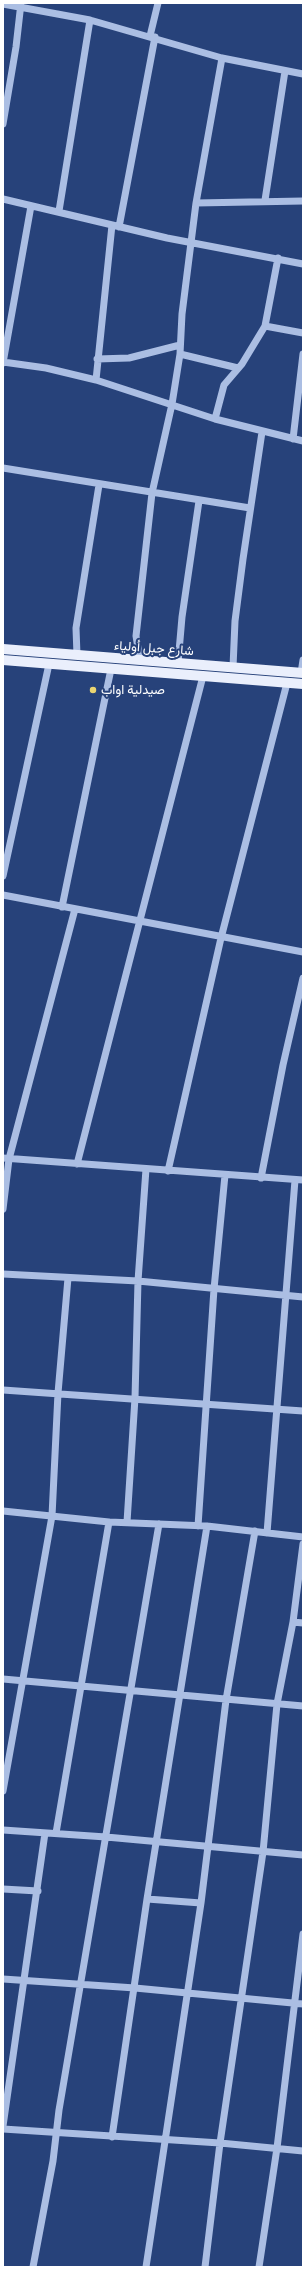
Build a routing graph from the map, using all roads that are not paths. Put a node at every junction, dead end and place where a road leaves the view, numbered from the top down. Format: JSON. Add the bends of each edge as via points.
{"nodes":[{"id":1,"x":158,"y":3,"type":"edge"},
{"id":2,"x":3,"y":4,"type":"edge"},
{"id":3,"x":21,"y":5,"type":"edge"},
{"id":4,"x":90,"y":20,"type":"junction"},
{"id":5,"x":153,"y":37,"type":"junction"},
{"id":6,"x":222,"y":58,"type":"junction"},
{"id":7,"x":285,"y":71,"type":"junction"},
{"id":8,"x":303,"y":74,"type":"edge"},
{"id":9,"x":3,"y":124,"type":"edge"},
{"id":10,"x":3,"y":199,"type":"edge"},
{"id":11,"x":265,"y":200,"type":"junction"},
{"id":12,"x":303,"y":201,"type":"edge"},
{"id":13,"x":196,"y":203,"type":"junction"},
{"id":14,"x":31,"y":206,"type":"junction"},
{"id":15,"x":59,"y":212,"type":"junction"},
{"id":16,"x":112,"y":225,"type":"junction"},
{"id":17,"x":119,"y":227,"type":"junction"},
{"id":18,"x":190,"y":242,"type":"junction"},
{"id":19,"x":278,"y":258,"type":"junction"},
{"id":20,"x":303,"y":264,"type":"edge"},
{"id":21,"x":266,"y":326,"type":"junction"},
{"id":22,"x":303,"y":333,"type":"edge"},
{"id":23,"x":180,"y":345,"type":"junction"},
{"id":24,"x":4,"y":350,"type":"edge"},
{"id":25,"x":180,"y":354,"type":"junction"},
{"id":26,"x":303,"y":354,"type":"edge"},
{"id":27,"x":97,"y":359,"type":"junction"},
{"id":28,"x":3,"y":362,"type":"edge"},
{"id":29,"x":238,"y":368,"type":"junction"},
{"id":30,"x":96,"y":380,"type":"junction"},
{"id":31,"x":172,"y":404,"type":"junction"},
{"id":32,"x":215,"y":419,"type":"junction"},
{"id":33,"x":262,"y":432,"type":"junction"},
{"id":34,"x":293,"y":439,"type":"junction"},
{"id":35,"x":303,"y":441,"type":"edge"},
{"id":36,"x":3,"y":468,"type":"edge"},
{"id":37,"x":99,"y":485,"type":"junction"},
{"id":38,"x":152,"y":493,"type":"junction"},
{"id":39,"x":199,"y":500,"type":"junction"},
{"id":40,"x":250,"y":508,"type":"junction"},
{"id":41,"x":3,"y":649,"type":"edge"},
{"id":42,"x":77,"y":655,"type":"junction"},
{"id":43,"x":3,"y":660,"type":"edge"},
{"id":44,"x":140,"y":660,"type":"junction"},
{"id":45,"x":303,"y":660,"type":"edge"},
{"id":46,"x":178,"y":663,"type":"junction"},
{"id":47,"x":49,"y":664,"type":"junction"},
{"id":48,"x":233,"y":667,"type":"junction"},
{"id":49,"x":111,"y":669,"type":"junction"},
{"id":50,"x":259,"y":669,"type":"junction"},
{"id":51,"x":302,"y":673,"type":"edge"},
{"id":52,"x":203,"y":676,"type":"junction"},
{"id":53,"x":258,"y":681,"type":"junction"},
{"id":54,"x":287,"y":683,"type":"junction"},
{"id":55,"x":303,"y":684,"type":"edge"},
{"id":56,"x":3,"y":876,"type":"edge"},
{"id":57,"x":3,"y":895,"type":"edge"},
{"id":58,"x":62,"y":907,"type":"junction"},
{"id":59,"x":75,"y":909,"type":"junction"},
{"id":60,"x":140,"y":922,"type":"junction"},
{"id":61,"x":221,"y":938,"type":"junction"},
{"id":62,"x":303,"y":952,"type":"edge"},
{"id":63,"x":303,"y":978,"type":"edge"},
{"id":64,"x":6,"y":1158,"type":"edge"},
{"id":65,"x":77,"y":1164,"type":"junction"},
{"id":66,"x":146,"y":1169,"type":"junction"},
{"id":67,"x":168,"y":1171,"type":"junction"},
{"id":68,"x":225,"y":1175,"type":"junction"},
{"id":69,"x":261,"y":1178,"type":"junction"},
{"id":70,"x":294,"y":1180,"type":"junction"},
{"id":71,"x":303,"y":1180,"type":"edge"},
{"id":72,"x":3,"y":1209,"type":"edge"},
{"id":73,"x":3,"y":1274,"type":"edge"},
{"id":74,"x":68,"y":1278,"type":"junction"},
{"id":75,"x":138,"y":1281,"type":"junction"},
{"id":76,"x":214,"y":1289,"type":"junction"},
{"id":77,"x":286,"y":1296,"type":"junction"},
{"id":78,"x":303,"y":1297,"type":"edge"},
{"id":79,"x":3,"y":1390,"type":"edge"},
{"id":80,"x":58,"y":1393,"type":"junction"},
{"id":81,"x":135,"y":1398,"type":"junction"},
{"id":82,"x":207,"y":1406,"type":"junction"},
{"id":83,"x":278,"y":1409,"type":"junction"},
{"id":84,"x":303,"y":1411,"type":"edge"},
{"id":85,"x":3,"y":1511,"type":"edge"},
{"id":86,"x":52,"y":1516,"type":"junction"},
{"id":87,"x":110,"y":1522,"type":"junction"},
{"id":88,"x":127,"y":1522,"type":"junction"},
{"id":89,"x":159,"y":1524,"type":"junction"},
{"id":90,"x":198,"y":1526,"type":"junction"},
{"id":91,"x":207,"y":1526,"type":"junction"},
{"id":92,"x":255,"y":1532,"type":"junction"},
{"id":93,"x":268,"y":1533,"type":"junction"},
{"id":94,"x":303,"y":1537,"type":"edge"},
{"id":95,"x":303,"y":1544,"type":"edge"},
{"id":96,"x":293,"y":1622,"type":"junction"},
{"id":97,"x":303,"y":1623,"type":"edge"},
{"id":98,"x":3,"y":1680,"type":"edge"},
{"id":99,"x":22,"y":1681,"type":"junction"},
{"id":100,"x":81,"y":1686,"type":"junction"},
{"id":101,"x":132,"y":1691,"type":"junction"},
{"id":102,"x":180,"y":1695,"type":"junction"},
{"id":103,"x":226,"y":1700,"type":"junction"},
{"id":104,"x":277,"y":1704,"type":"junction"},
{"id":105,"x":303,"y":1706,"type":"edge"},
{"id":106,"x":3,"y":1791,"type":"edge"},
{"id":107,"x":3,"y":1830,"type":"edge"},
{"id":108,"x":44,"y":1833,"type":"junction"},
{"id":109,"x":56,"y":1833,"type":"junction"},
{"id":110,"x":106,"y":1837,"type":"junction"},
{"id":111,"x":156,"y":1842,"type":"junction"},
{"id":112,"x":209,"y":1847,"type":"junction"},
{"id":113,"x":263,"y":1852,"type":"junction"},
{"id":114,"x":303,"y":1856,"type":"edge"},
{"id":115,"x":3,"y":1889,"type":"edge"},
{"id":116,"x":38,"y":1891,"type":"junction"},
{"id":117,"x":147,"y":1899,"type":"junction"},
{"id":118,"x":201,"y":1903,"type":"junction"},
{"id":119,"x":303,"y":1934,"type":"edge"},
{"id":120,"x":3,"y":1979,"type":"edge"},
{"id":121,"x":24,"y":1980,"type":"junction"},
{"id":122,"x":81,"y":1985,"type":"junction"},
{"id":123,"x":135,"y":1988,"type":"junction"},
{"id":124,"x":187,"y":1994,"type":"junction"},
{"id":125,"x":241,"y":1998,"type":"junction"},
{"id":126,"x":295,"y":2003,"type":"junction"},
{"id":127,"x":303,"y":2004,"type":"edge"},
{"id":128,"x":3,"y":2126,"type":"edge"},
{"id":129,"x":3,"y":2129,"type":"edge"},
{"id":130,"x":56,"y":2133,"type":"junction"},
{"id":131,"x":112,"y":2137,"type":"junction"},
{"id":132,"x":164,"y":2140,"type":"junction"},
{"id":133,"x":220,"y":2143,"type":"junction"},
{"id":134,"x":277,"y":2148,"type":"junction"},
{"id":135,"x":303,"y":2151,"type":"edge"},
{"id":136,"x":33,"y":2267,"type":"edge"},
{"id":137,"x":146,"y":2267,"type":"edge"},
{"id":138,"x":205,"y":2267,"type":"edge"},
{"id":139,"x":259,"y":2267,"type":"edge"}],
"edges":[{"from":1,"to":5,"type":"street"},
{"from":2,"to":3,"type":"street"},
{"from":3,"to":4,"type":"street"},
{"from":3,"to":9,"type":"street"},
{"from":4,"to":5,"type":"street"},
{"from":4,"to":15,"type":"street"},
{"from":5,"to":6,"type":"street"},
{"from":5,"to":17,"type":"street"},
{"from":6,"to":7,"type":"street"},
{"from":6,"to":13,"type":"street"},
{"from":7,"to":8,"type":"street"},
{"from":7,"to":11,"type":"street"},
{"from":10,"to":14,"type":"street"},
{"from":11,"to":12,"type":"street"},
{"from":11,"to":13,"type":"street"},
{"from":13,"to":18,"type":"street"},
{"from":14,"to":15,"type":"street"},
{"from":14,"to":24,"type":"street"},
{"from":15,"to":16,"type":"street"},
{"from":16,"to":17,"type":"street"},
{"from":16,"to":27,"type":"street"},
{"from":17,"to":18,"type":"street"},
{"from":18,"to":19,"type":"street"},
{"from":18,"to":23,"type":"street"},
{"from":19,"to":20,"type":"street"},
{"from":19,"to":21,"type":"street"},
{"from":21,"to":22,"type":"street"},
{"from":21,"to":29,"type":"street"},
{"from":23,"to":25,"type":"street"},
{"from":23,"to":27,"type":"street","via":[[129,358]]},
{"from":24,"to":28,"type":"street"},
{"from":25,"to":29,"type":"street"},
{"from":25,"to":31,"type":"street"},
{"from":26,"to":34,"type":"street"},
{"from":27,"to":30,"type":"street"},
{"from":28,"to":30,"type":"street","via":[[46,368]]},
{"from":29,"to":32,"type":"street","via":[[224,385]]},
{"from":30,"to":31,"type":"street"},
{"from":31,"to":32,"type":"street"},
{"from":31,"to":38,"type":"street"},
{"from":32,"to":33,"type":"street"},
{"from":33,"to":34,"type":"street"},
{"from":33,"to":40,"type":"street"},
{"from":34,"to":35,"type":"street"},
{"from":36,"to":37,"type":"street"},
{"from":37,"to":38,"type":"street"},
{"from":37,"to":42,"type":"street","via":[[76,628]]},
{"from":38,"to":39,"type":"street"},
{"from":38,"to":44,"type":"street","via":[[136,636]]},
{"from":39,"to":40,"type":"street"},
{"from":39,"to":46,"type":"street"},
{"from":40,"to":48,"type":"street","via":[[235,621]]},
{"from":41,"to":42,"type":"main road","name":"شارع جبل أولياء"},
{"from":42,"to":44,"type":"main road","name":"شارع جبل أولياء"},
{"from":43,"to":47,"type":"main road","name":"شارع جبل أولياء"},
{"from":44,"to":46,"type":"main road","name":"شارع جبل أولياء"},
{"from":45,"to":51,"type":"street"},
{"from":46,"to":48,"type":"main road","name":"شارع جبل أولياء"},
{"from":47,"to":49,"type":"main road","name":"شارع جبل أولياء"},
{"from":47,"to":56,"type":"street"},
{"from":48,"to":50,"type":"main road","name":"شارع جبل أولياء"},
{"from":49,"to":52,"type":"main road","name":"شارع جبل أولياء"},
{"from":49,"to":58,"type":"street"},
{"from":50,"to":51,"type":"main road","name":"شارع جبل أولياء"},
{"from":50,"to":53,"type":"main road"},
{"from":52,"to":53,"type":"main road","name":"شارع جبل أولياء"},
{"from":52,"to":60,"type":"street"},
{"from":53,"to":54,"type":"main road","name":"شارع جبل أولياء"},
{"from":54,"to":55,"type":"main road","name":"شارع جبل أولياء"},
{"from":54,"to":61,"type":"street"},
{"from":57,"to":58,"type":"street"},
{"from":58,"to":59,"type":"street"},
{"from":59,"to":60,"type":"street"},
{"from":59,"to":64,"type":"street"},
{"from":60,"to":61,"type":"street"},
{"from":60,"to":65,"type":"street"},
{"from":61,"to":62,"type":"street"},
{"from":61,"to":67,"type":"street"},
{"from":63,"to":69,"type":"street"},
{"from":64,"to":65,"type":"street"},
{"from":64,"to":72,"type":"street"},
{"from":65,"to":66,"type":"street"},
{"from":66,"to":67,"type":"street"},
{"from":66,"to":75,"type":"street"},
{"from":67,"to":68,"type":"street"},
{"from":68,"to":69,"type":"street"},
{"from":68,"to":76,"type":"street"},
{"from":69,"to":70,"type":"street"},
{"from":70,"to":71,"type":"street"},
{"from":70,"to":77,"type":"street"},
{"from":73,"to":74,"type":"street"},
{"from":74,"to":75,"type":"street"},
{"from":74,"to":80,"type":"street"},
{"from":75,"to":76,"type":"street"},
{"from":75,"to":81,"type":"street"},
{"from":76,"to":77,"type":"street"},
{"from":76,"to":82,"type":"street"},
{"from":77,"to":78,"type":"street"},
{"from":77,"to":83,"type":"street"},
{"from":79,"to":80,"type":"street"},
{"from":80,"to":81,"type":"street"},
{"from":80,"to":86,"type":"street"},
{"from":81,"to":82,"type":"street"},
{"from":81,"to":88,"type":"street"},
{"from":82,"to":83,"type":"street"},
{"from":82,"to":90,"type":"street"},
{"from":83,"to":84,"type":"street"},
{"from":83,"to":93,"type":"street"},
{"from":85,"to":86,"type":"street"},
{"from":86,"to":87,"type":"street"},
{"from":86,"to":99,"type":"street"},
{"from":87,"to":88,"type":"street"},
{"from":87,"to":100,"type":"street"},
{"from":88,"to":89,"type":"street"},
{"from":89,"to":90,"type":"street"},
{"from":89,"to":101,"type":"street"},
{"from":90,"to":91,"type":"street"},
{"from":91,"to":92,"type":"street"},
{"from":91,"to":102,"type":"street"},
{"from":92,"to":93,"type":"street"},
{"from":92,"to":103,"type":"street"},
{"from":93,"to":94,"type":"street"},
{"from":95,"to":96,"type":"street"},
{"from":96,"to":97,"type":"street"},
{"from":96,"to":104,"type":"street"},
{"from":98,"to":99,"type":"street"},
{"from":99,"to":100,"type":"street"},
{"from":99,"to":106,"type":"street"},
{"from":100,"to":101,"type":"street"},
{"from":100,"to":109,"type":"street"},
{"from":101,"to":102,"type":"street"},
{"from":101,"to":110,"type":"street"},
{"from":102,"to":103,"type":"street"},
{"from":102,"to":111,"type":"street"},
{"from":103,"to":104,"type":"street"},
{"from":103,"to":112,"type":"street"},
{"from":104,"to":105,"type":"street"},
{"from":104,"to":113,"type":"street"},
{"from":107,"to":108,"type":"street"},
{"from":108,"to":109,"type":"street"},
{"from":108,"to":116,"type":"street"},
{"from":109,"to":110,"type":"street"},
{"from":110,"to":111,"type":"street"},
{"from":110,"to":122,"type":"street"},
{"from":111,"to":112,"type":"street"},
{"from":111,"to":117,"type":"street"},
{"from":112,"to":113,"type":"street"},
{"from":112,"to":118,"type":"street"},
{"from":113,"to":114,"type":"street"},
{"from":113,"to":125,"type":"street"},
{"from":115,"to":116,"type":"street"},
{"from":116,"to":121,"type":"street"},
{"from":117,"to":118,"type":"street"},
{"from":117,"to":123,"type":"street"},
{"from":118,"to":124,"type":"street"},
{"from":119,"to":126,"type":"street"},
{"from":120,"to":121,"type":"street"},
{"from":121,"to":122,"type":"street"},
{"from":121,"to":128,"type":"street"},
{"from":122,"to":123,"type":"street"},
{"from":122,"to":130,"type":"street"},
{"from":123,"to":124,"type":"street"},
{"from":123,"to":131,"type":"street"},
{"from":124,"to":125,"type":"street"},
{"from":124,"to":132,"type":"street"},
{"from":125,"to":126,"type":"street"},
{"from":125,"to":133,"type":"street"},
{"from":126,"to":127,"type":"street"},
{"from":126,"to":134,"type":"street"},
{"from":129,"to":130,"type":"street"},
{"from":130,"to":131,"type":"street"},
{"from":130,"to":136,"type":"street"},
{"from":131,"to":132,"type":"street"},
{"from":132,"to":133,"type":"street"},
{"from":132,"to":137,"type":"street"},
{"from":133,"to":134,"type":"street"},
{"from":133,"to":138,"type":"street"},
{"from":134,"to":135,"type":"street"},
{"from":134,"to":139,"type":"street"}]}
